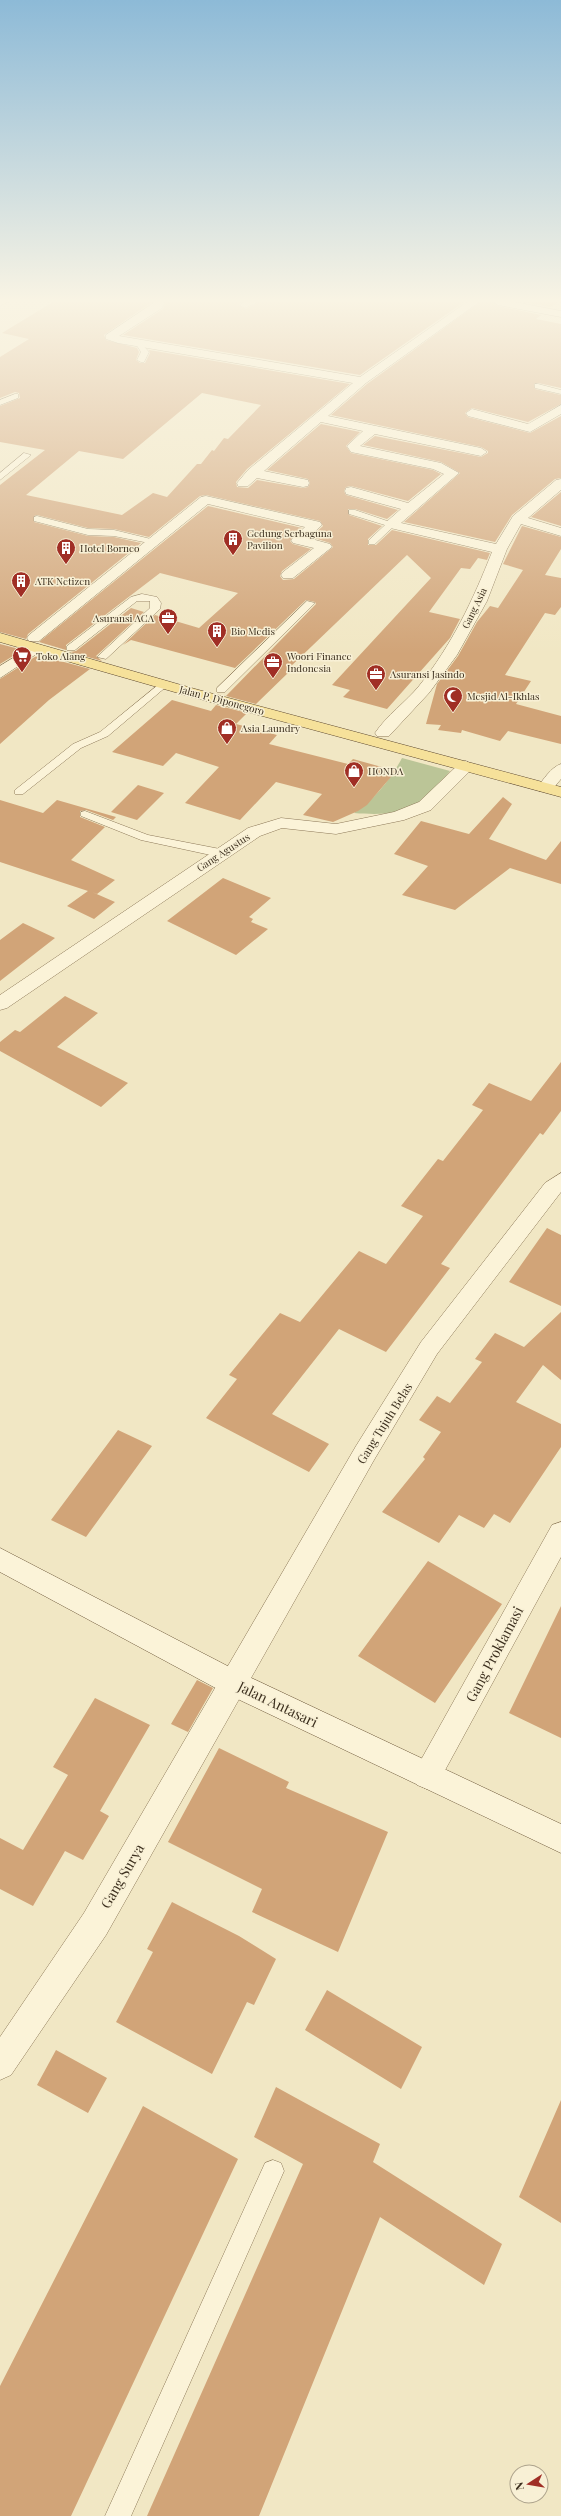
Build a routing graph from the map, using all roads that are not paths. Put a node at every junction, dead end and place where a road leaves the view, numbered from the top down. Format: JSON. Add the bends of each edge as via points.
{"nodes":[{"id":1,"x":316,"y":419,"type":"edge"},
{"id":2,"x":325,"y":419,"type":"edge"},
{"id":3,"x":497,"y":419,"type":"edge"},
{"id":4,"x":544,"y":419,"type":"edge"},
{"id":5,"x":373,"y":429,"type":"junction"},
{"id":6,"x":481,"y":452,"type":"dead end"},
{"id":7,"x":27,"y":455,"type":"dead end"},
{"id":8,"x":253,"y":473,"type":"junction"},
{"id":9,"x":0,"y":477,"type":"edge"},
{"id":10,"x":243,"y":482,"type":"dead end"},
{"id":11,"x":303,"y":483,"type":"dead end"},
{"id":12,"x":561,"y":483,"type":"edge"},
{"id":13,"x":351,"y":492,"type":"dead end"},
{"id":14,"x":410,"y":508,"type":"junction"},
{"id":15,"x":352,"y":512,"type":"dead end"},
{"id":16,"x":37,"y":519,"type":"dead end"},
{"id":17,"x":518,"y":520,"type":"junction"},
{"id":18,"x":391,"y":524,"type":"junction"},
{"id":19,"x":561,"y":532,"type":"edge"},
{"id":20,"x":154,"y":541,"type":"junction"},
{"id":21,"x":372,"y":542,"type":"dead end"},
{"id":22,"x":500,"y":549,"type":"junction"},
{"id":23,"x":288,"y":575,"type":"dead end"},
{"id":24,"x":310,"y":603,"type":"dead end"},
{"id":25,"x":0,"y":628,"type":"edge"},
{"id":26,"x":0,"y":637,"type":"edge"},
{"id":27,"x":35,"y":643,"type":"junction"},
{"id":28,"x":71,"y":648,"type":"junction"},
{"id":29,"x":102,"y":657,"type":"junction"},
{"id":30,"x":0,"y":673,"type":"edge"},
{"id":31,"x":163,"y":684,"type":"junction"},
{"id":32,"x":221,"y":690,"type":"junction"},
{"id":33,"x":383,"y":733,"type":"junction"},
{"id":34,"x":466,"y":766,"type":"junction"},
{"id":35,"x":556,"y":782,"type":"edge"},
{"id":36,"x":20,"y":792,"type":"dead end"},
{"id":37,"x":85,"y":814,"type":"dead end"},
{"id":38,"x":220,"y":853,"type":"junction"},
{"id":39,"x":0,"y":1004,"type":"edge"},
{"id":40,"x":561,"y":1181,"type":"edge"},
{"id":41,"x":561,"y":1532,"type":"edge"},
{"id":42,"x":0,"y":1559,"type":"edge"},
{"id":43,"x":234,"y":1683,"type":"junction"},
{"id":44,"x":428,"y":1776,"type":"junction"},
{"id":45,"x":561,"y":1838,"type":"edge"},
{"id":46,"x":0,"y":2064,"type":"edge"},
{"id":47,"x":273,"y":2171,"type":"dead end"},
{"id":48,"x":118,"y":2516,"type":"edge"}],
"edges":[{"from":1,"to":8,"type":"street"},
{"from":2,"to":5,"type":"street"},
{"from":3,"to":4,"type":"street","via":[[530,428]]},
{"from":5,"to":6,"type":"street"},
{"from":5,"to":14,"type":"street","via":[[352,446],[355,449],[437,466],[453,472]]},
{"from":7,"to":9,"type":"lane"},
{"from":8,"to":10,"type":"street"},
{"from":8,"to":11,"type":"street"},
{"from":12,"to":17,"type":"street","name":"Gang Asia","via":[[533,504]]},
{"from":13,"to":14,"type":"street"},
{"from":14,"to":18,"type":"street"},
{"from":15,"to":18,"type":"lane"},
{"from":16,"to":20,"type":"lane","via":[[88,532],[114,533]]},
{"from":17,"to":19,"type":"street"},
{"from":17,"to":22,"type":"street","name":"Gang Asia"},
{"from":18,"to":21,"type":"lane"},
{"from":18,"to":22,"type":"street"},
{"from":20,"to":23,"type":"street","via":[[206,500],[315,525],[298,540],[325,546]]},
{"from":20,"to":27,"type":"street"},
{"from":22,"to":33,"type":"street","name":"Gang Asia","via":[[480,601],[450,655],[424,690]]},
{"from":24,"to":32,"type":"lane"},
{"from":25,"to":27,"type":"main road","name":"Jalan P. Diponegoro"},
{"from":26,"to":27,"type":"main road","name":"Jalan P. Diponegoro"},
{"from":27,"to":28,"type":"main road","name":"Jalan P. Diponegoro"},
{"from":27,"to":30,"type":"street"},
{"from":27,"to":31,"type":"main road","name":"Jalan P. Diponegoro"},
{"from":28,"to":29,"type":"main road","name":"Jalan P. Diponegoro"},
{"from":28,"to":29,"type":"lane","via":[[134,599],[154,599],[155,609]]},
{"from":29,"to":32,"type":"main road","name":"Jalan P. Diponegoro"},
{"from":31,"to":34,"type":"main road","name":"Jalan P. Diponegoro"},
{"from":31,"to":36,"type":"lane","via":[[104,734],[77,746]]},
{"from":32,"to":33,"type":"main road","name":"Jalan P. Diponegoro"},
{"from":33,"to":35,"type":"main road","name":"Jalan P. Diponegoro"},
{"from":34,"to":35,"type":"main road","name":"Jalan P. Diponegoro"},
{"from":34,"to":38,"type":"street","name":"Gang Agustus","via":[[425,806],[398,816],[336,829],[281,824],[254,832]]},
{"from":37,"to":38,"type":"lane","via":[[145,838]]},
{"from":38,"to":39,"type":"street","name":"Gang Agustus"},
{"from":40,"to":43,"type":"street","name":"Gang Tujuh Belas","via":[[552,1188],[429,1348],[365,1453]]},
{"from":41,"to":44,"type":"street","name":"Gang Proklamasi"},
{"from":42,"to":43,"type":"street","name":"Jalan Antasari"},
{"from":43,"to":44,"type":"street","name":"Jalan Antasari"},
{"from":43,"to":46,"type":"street","name":"Gang Surya","via":[[95,1924]]},
{"from":44,"to":45,"type":"street","name":"Jalan Antasari"},
{"from":47,"to":48,"type":"lane"}]}
